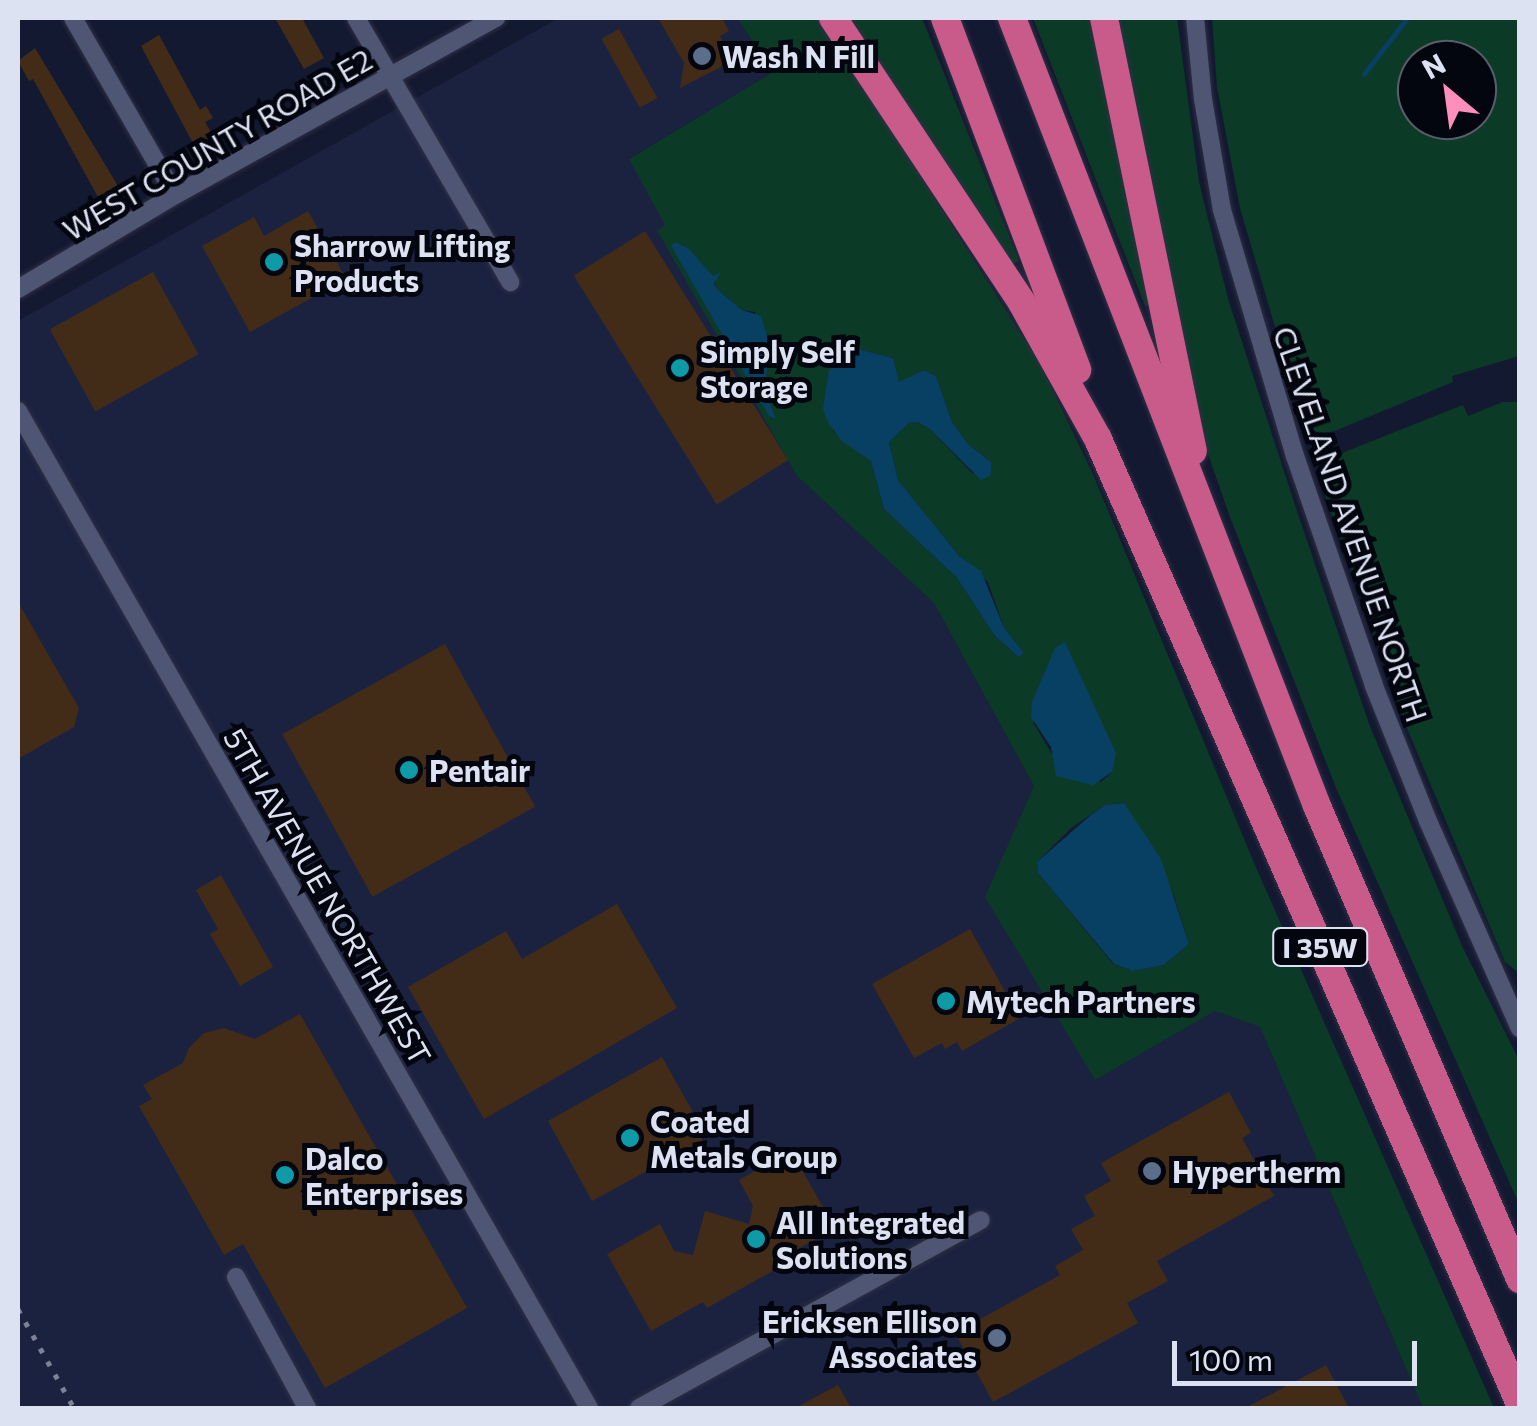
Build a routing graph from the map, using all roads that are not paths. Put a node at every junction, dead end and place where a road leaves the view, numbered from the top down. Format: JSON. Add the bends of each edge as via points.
{"nodes":[{"id":1,"x":73,"y":18,"type":"edge"},
{"id":2,"x":356,"y":18,"type":"edge"},
{"id":3,"x":496,"y":18,"type":"edge"},
{"id":4,"x":834,"y":18,"type":"edge"},
{"id":5,"x":945,"y":18,"type":"edge"},
{"id":6,"x":1012,"y":18,"type":"edge"},
{"id":7,"x":1104,"y":18,"type":"edge"},
{"id":8,"x":1195,"y":18,"type":"edge"},
{"id":9,"x":390,"y":76,"type":"junction"},
{"id":10,"x":174,"y":195,"type":"junction"},
{"id":11,"x":510,"y":282,"type":"dead end"},
{"id":12,"x":18,"y":290,"type":"edge"},
{"id":13,"x":18,"y":412,"type":"edge"},
{"id":14,"x":1121,"y":489,"type":"junction"},
{"id":15,"x":1210,"y":530,"type":"junction"},
{"id":16,"x":1515,"y":1007,"type":"edge"},
{"id":17,"x":1520,"y":1029,"type":"edge"},
{"id":18,"x":981,"y":1220,"type":"dead end"},
{"id":19,"x":236,"y":1277,"type":"dead end"},
{"id":20,"x":1520,"y":1279,"type":"edge"},
{"id":21,"x":1520,"y":1404,"type":"edge"},
{"id":22,"x":307,"y":1408,"type":"edge"},
{"id":23,"x":589,"y":1408,"type":"edge"},
{"id":24,"x":639,"y":1408,"type":"edge"}],
"edges":[{"from":1,"to":10,"type":"street"},
{"from":2,"to":9,"type":"street"},
{"from":3,"to":9,"type":"street","name":"WEST COUNTY ROAD E2"},
{"from":4,"to":14,"type":"highway","via":[[1022,303]]},
{"from":5,"to":14,"type":"highway","number":"I 35W"},
{"from":6,"to":15,"type":"highway","number":"I 35W"},
{"from":7,"to":15,"type":"highway"},
{"from":8,"to":16,"type":"street","name":"CLEVELAND AVENUE NORTH","via":[[1222,210],[1295,456],[1374,686]]},
{"from":9,"to":10,"type":"street","name":"WEST COUNTY ROAD E2"},
{"from":9,"to":11,"type":"street"},
{"from":10,"to":12,"type":"street","name":"WEST COUNTY ROAD E2"},
{"from":13,"to":23,"type":"street","name":"5TH AVENUE NORTHWEST"},
{"from":14,"to":21,"type":"highway","number":"I 35W"},
{"from":15,"to":20,"type":"highway","number":"I 35W","via":[[1316,806]]},
{"from":16,"to":17,"type":"street","name":"CLEVELAND AVENUE NORTH"},
{"from":18,"to":24,"type":"street"},
{"from":19,"to":22,"type":"street"}]}
